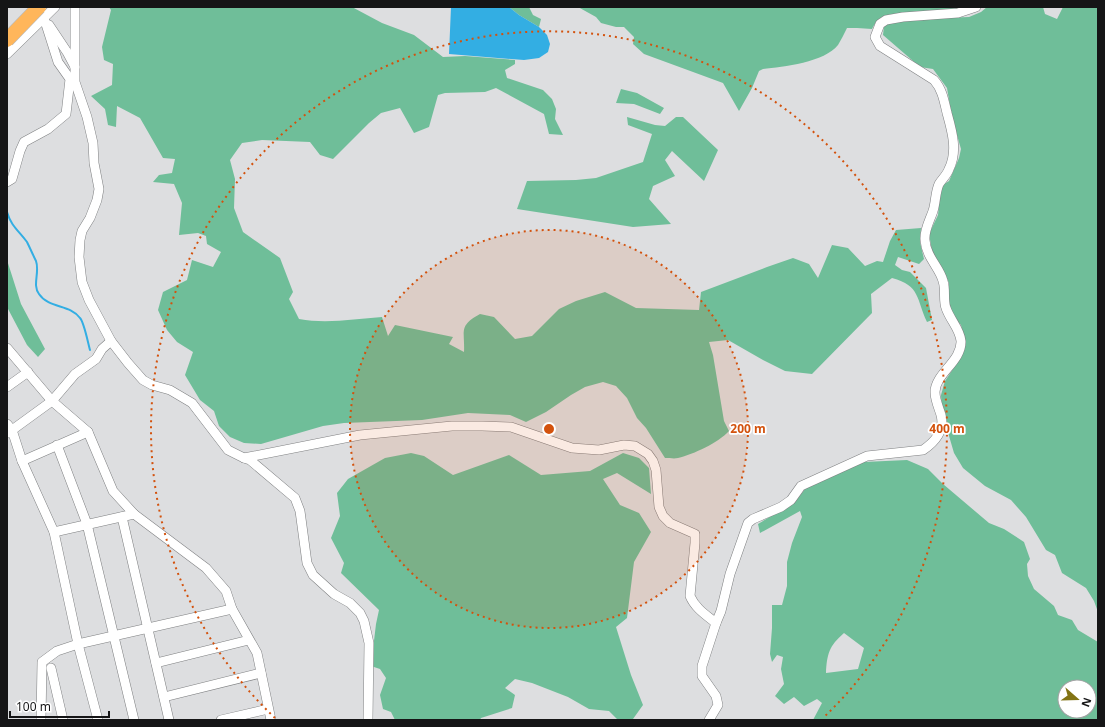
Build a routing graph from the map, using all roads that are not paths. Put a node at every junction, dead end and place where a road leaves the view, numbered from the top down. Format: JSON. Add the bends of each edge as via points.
{"nodes":[{"id":1,"x":33,"y":7,"type":"edge"},
{"id":2,"x":55,"y":7,"type":"edge"},
{"id":3,"x":75,"y":7,"type":"edge"},
{"id":4,"x":976,"y":7,"type":"edge"},
{"id":5,"x":40,"y":11,"type":"edge"},
{"id":6,"x":7,"y":32,"type":"edge"},
{"id":7,"x":7,"y":40,"type":"edge"},
{"id":8,"x":7,"y":54,"type":"edge"},
{"id":9,"x":75,"y":68,"type":"junction"},
{"id":10,"x":7,"y":182,"type":"edge"},
{"id":11,"x":111,"y":340,"type":"junction"},
{"id":12,"x":7,"y":348,"type":"edge"},
{"id":13,"x":28,"y":372,"type":"junction"},
{"id":14,"x":7,"y":387,"type":"edge"},
{"id":15,"x":52,"y":401,"type":"junction"},
{"id":16,"x":9,"y":429,"type":"edge"},
{"id":17,"x":88,"y":432,"type":"junction"},
{"id":18,"x":57,"y":445,"type":"junction"},
{"id":19,"x":244,"y":458,"type":"junction"},
{"id":20,"x":22,"y":460,"type":"junction"},
{"id":21,"x":134,"y":514,"type":"junction"},
{"id":22,"x":122,"y":517,"type":"junction"},
{"id":23,"x":87,"y":524,"type":"junction"},
{"id":24,"x":54,"y":532,"type":"junction"},
{"id":25,"x":232,"y":609,"type":"junction"},
{"id":26,"x":716,"y":623,"type":"junction"},
{"id":27,"x":148,"y":628,"type":"junction"},
{"id":28,"x":114,"y":636,"type":"junction"},
{"id":29,"x":249,"y":640,"type":"junction"},
{"id":30,"x":78,"y":644,"type":"junction"},
{"id":31,"x":156,"y":664,"type":"junction"},
{"id":32,"x":51,"y":668,"type":"dead end"},
{"id":33,"x":261,"y":673,"type":"junction"},
{"id":34,"x":164,"y":697,"type":"junction"},
{"id":35,"x":268,"y":709,"type":"junction"},
{"id":36,"x":367,"y":718,"type":"edge"},
{"id":37,"x":40,"y":720,"type":"edge"},
{"id":38,"x":63,"y":720,"type":"edge"},
{"id":39,"x":98,"y":720,"type":"edge"},
{"id":40,"x":134,"y":720,"type":"edge"},
{"id":41,"x":169,"y":720,"type":"edge"},
{"id":42,"x":221,"y":720,"type":"edge"},
{"id":43,"x":271,"y":720,"type":"edge"},
{"id":44,"x":709,"y":720,"type":"edge"}],
"edges":[{"from":1,"to":5,"type":"street"},
{"from":2,"to":5,"type":"street"},
{"from":3,"to":9,"type":"street"},
{"from":4,"to":26,"type":"street","via":[[958,13],[903,16],[886,20],[880,24],[875,37],[880,46],[934,80],[941,88],[952,130],[954,151],[949,169],[939,184],[934,209],[925,232],[929,254],[943,281],[945,307],[960,334],[961,343],[953,362],[938,382],[935,391],[942,417],[939,436],[923,450],[867,456],[801,486],[791,500],[781,507],[748,523]]},
{"from":5,"to":6,"type":"highway"},
{"from":5,"to":7,"type":"highway","bridge":true},
{"from":5,"to":8,"type":"street"},
{"from":5,"to":9,"type":"street"},
{"from":5,"to":10,"type":"street","via":[[58,62],[70,79],[66,114],[48,129],[24,142],[12,179]]},
{"from":9,"to":11,"type":"street","via":[[75,82],[88,117],[93,142],[99,189],[98,200],[82,231],[79,257],[82,282]]},
{"from":11,"to":15,"type":"street","via":[[96,359],[75,374]]},
{"from":11,"to":19,"type":"street","via":[[143,380],[170,390],[192,403],[228,450]]},
{"from":12,"to":13,"type":"street"},
{"from":13,"to":14,"type":"street"},
{"from":13,"to":15,"type":"street"},
{"from":15,"to":16,"type":"street"},
{"from":15,"to":17,"type":"street"},
{"from":16,"to":20,"type":"street"},
{"from":17,"to":18,"type":"street"},
{"from":17,"to":21,"type":"street","via":[[113,491]]},
{"from":18,"to":20,"type":"street"},
{"from":18,"to":23,"type":"street"},
{"from":19,"to":26,"type":"street","via":[[360,435],[452,426],[511,428],[572,448],[599,450],[635,446],[654,461],[659,507],[663,516],[670,523],[695,534],[690,596],[693,603]]},
{"from":19,"to":36,"type":"street","via":[[250,460],[295,498],[300,511],[307,563],[312,575],[334,594],[350,603],[364,621],[370,643]]},
{"from":20,"to":24,"type":"street"},
{"from":21,"to":22,"type":"street"},
{"from":21,"to":25,"type":"street","via":[[206,568],[226,591]]},
{"from":22,"to":23,"type":"street"},
{"from":22,"to":27,"type":"street"},
{"from":23,"to":24,"type":"street"},
{"from":23,"to":28,"type":"street"},
{"from":24,"to":30,"type":"street"},
{"from":25,"to":27,"type":"street"},
{"from":25,"to":29,"type":"street"},
{"from":26,"to":44,"type":"street","via":[[702,666],[702,676],[716,696],[718,705]]},
{"from":27,"to":28,"type":"street"},
{"from":27,"to":31,"type":"street"},
{"from":28,"to":30,"type":"street"},
{"from":28,"to":40,"type":"street"},
{"from":29,"to":31,"type":"street"},
{"from":29,"to":33,"type":"street","via":[[257,653]]},
{"from":30,"to":37,"type":"street","via":[[57,651],[42,662]]},
{"from":30,"to":39,"type":"street"},
{"from":31,"to":34,"type":"street"},
{"from":32,"to":38,"type":"street"},
{"from":33,"to":34,"type":"street"},
{"from":33,"to":35,"type":"street"},
{"from":34,"to":41,"type":"street"},
{"from":35,"to":42,"type":"street"},
{"from":35,"to":43,"type":"street"}]}
